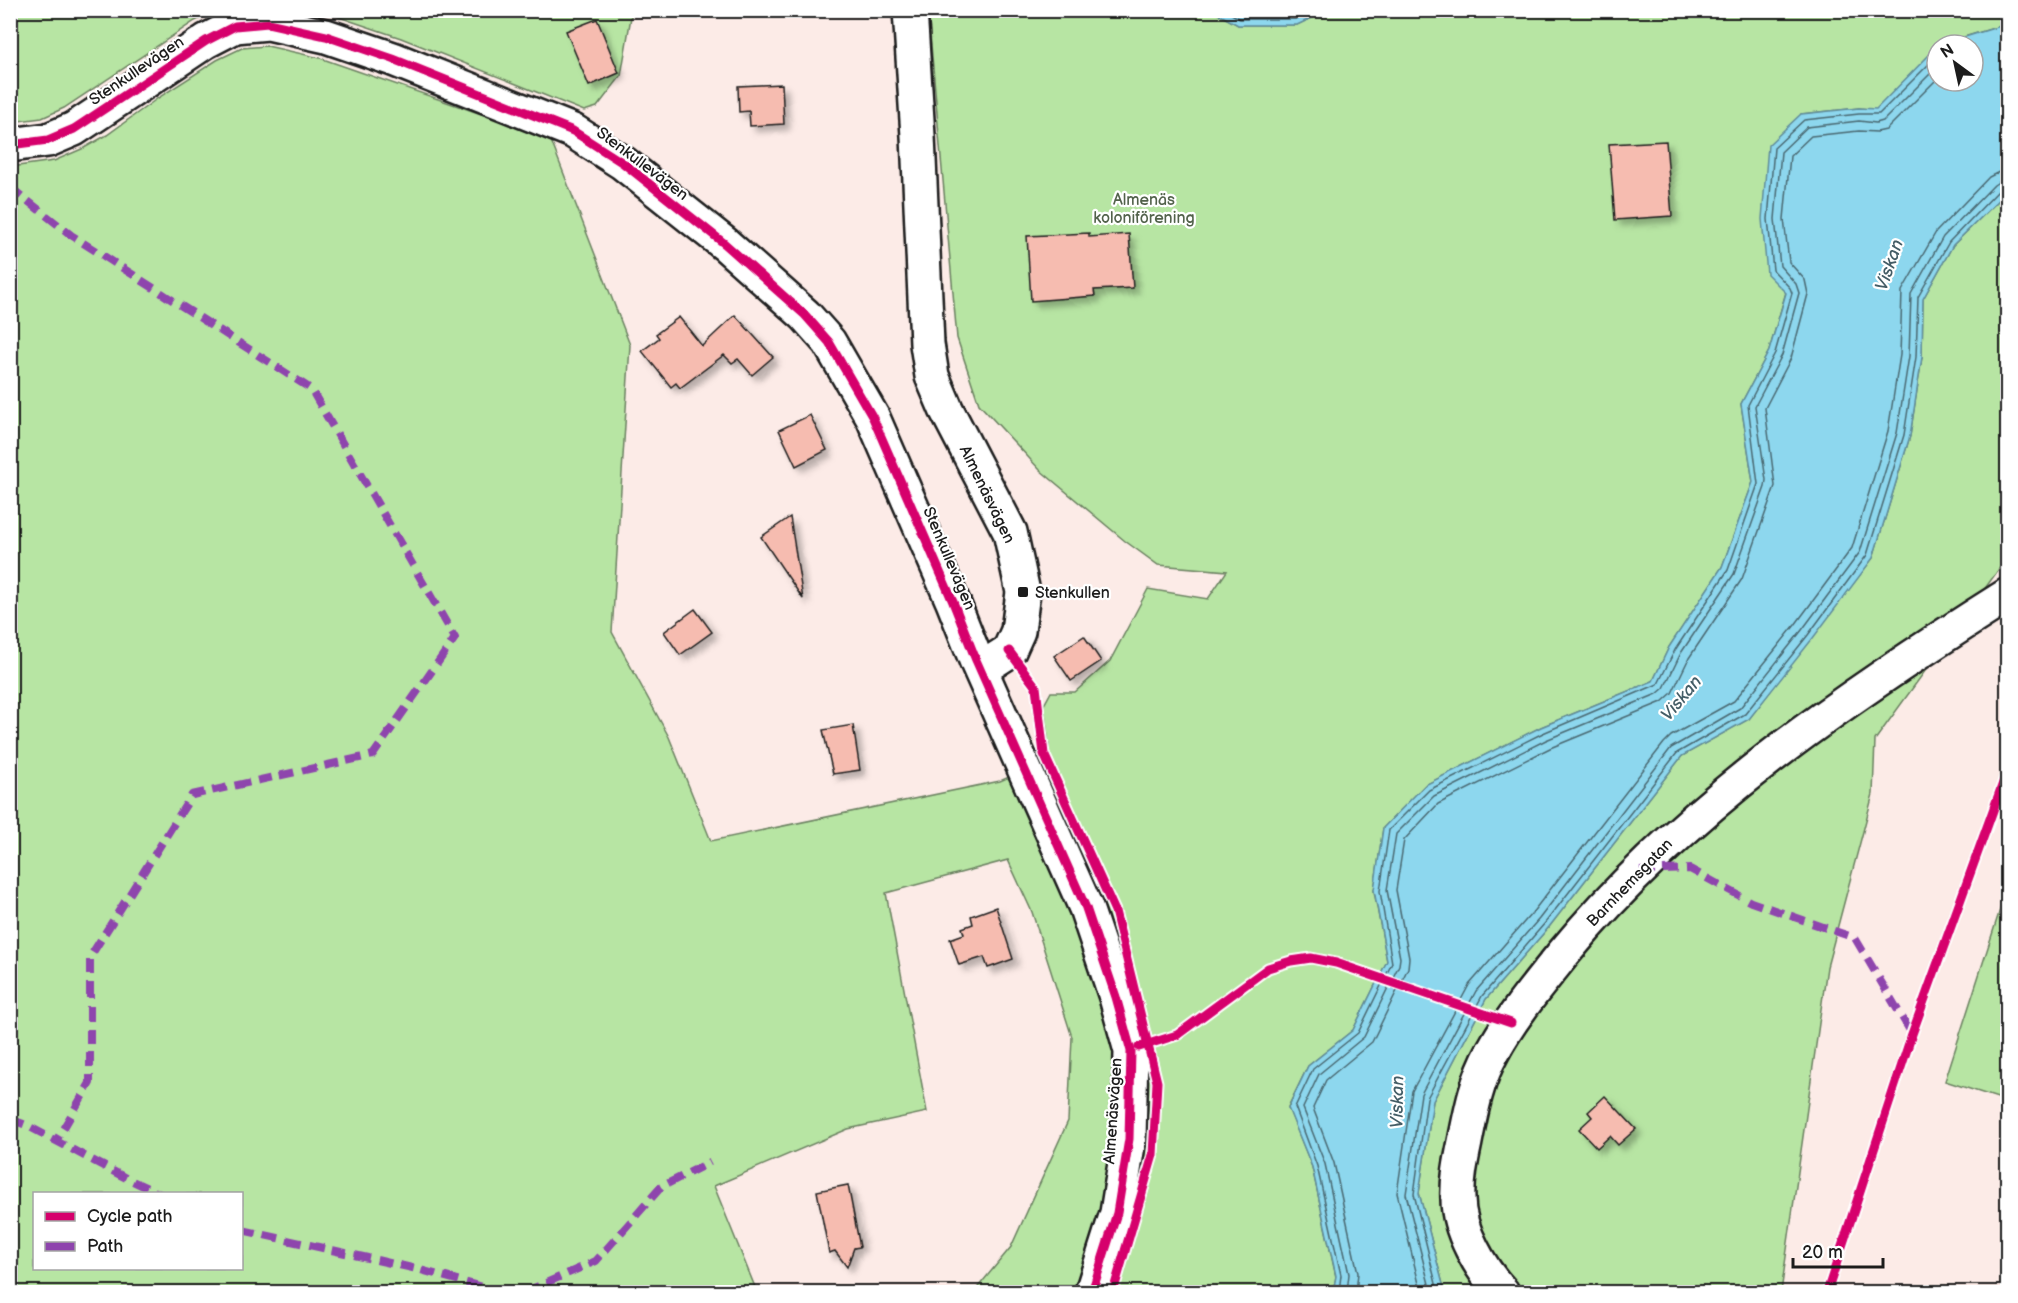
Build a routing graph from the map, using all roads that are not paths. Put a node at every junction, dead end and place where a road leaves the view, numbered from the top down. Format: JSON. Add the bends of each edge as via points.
{"nodes":[{"id":1,"x":910,"y":10,"type":"edge"},
{"id":2,"x":10,"y":145,"type":"edge"},
{"id":3,"x":2007,"y":595,"type":"edge"},
{"id":4,"x":981,"y":669,"type":"junction"},
{"id":5,"x":1092,"y":1293,"type":"edge"},
{"id":6,"x":1502,"y":1293,"type":"edge"}],
"edges":[{"from":1,"to":4,"type":"street","name":"Almenäsvägen","via":[[927,344],[932,376],[1010,532],[1023,592],[1018,631],[1009,651]]},
{"from":2,"to":4,"type":"street","name":"Stenkullevägen","via":[[48,140],[74,129],[206,40],[235,26],[268,23],[326,36],[393,58],[573,131],[623,163],[725,244],[805,315],[829,342],[873,418]]},
{"from":3,"to":6,"type":"street","name":"Barnhemsgatan","via":[[1901,662],[1779,750],[1666,843],[1593,917],[1528,997],[1492,1053],[1473,1099],[1459,1173],[1457,1201],[1466,1237]]},
{"from":4,"to":5,"type":"street","name":"Almenäsvägen","via":[[1086,908],[1131,1051],[1129,1139],[1117,1213]]}]}
